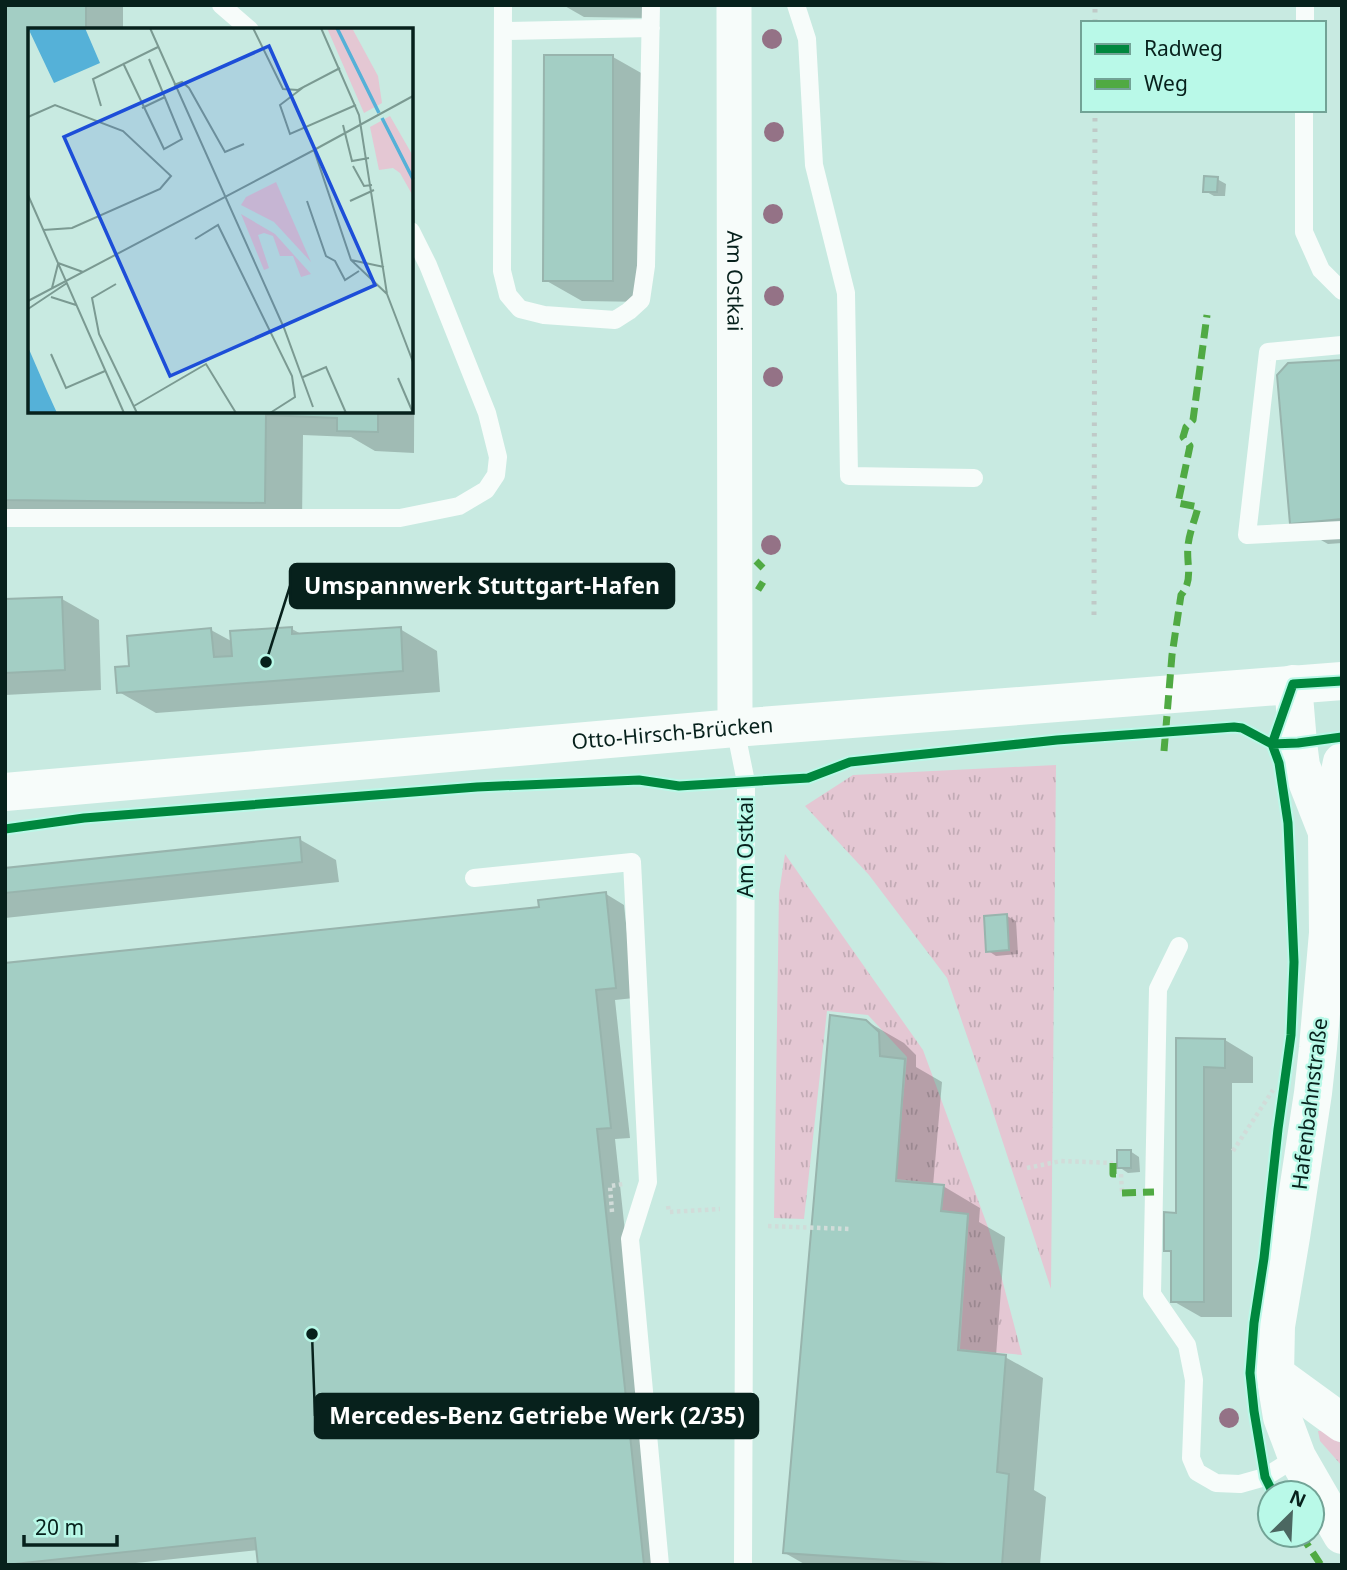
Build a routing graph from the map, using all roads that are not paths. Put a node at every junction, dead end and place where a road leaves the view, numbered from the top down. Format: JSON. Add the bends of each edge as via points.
{"nodes":[{"id":1,"x":221,"y":5,"type":"edge"},
{"id":2,"x":503,"y":5,"type":"edge"},
{"id":3,"x":652,"y":5,"type":"edge"},
{"id":4,"x":734,"y":5,"type":"edge"},
{"id":5,"x":796,"y":5,"type":"edge"},
{"id":6,"x":248,"y":28,"type":"edge"},
{"id":7,"x":651,"y":28,"type":"junction"},
{"id":8,"x":503,"y":31,"type":"junction"},
{"id":9,"x":1304,"y":112,"type":"edge"},
{"id":10,"x":413,"y":236,"type":"edge"},
{"id":11,"x":1342,"y":291,"type":"edge"},
{"id":12,"x":1342,"y":345,"type":"edge"},
{"id":13,"x":974,"y":478,"type":"dead end"},
{"id":14,"x":5,"y":519,"type":"edge"},
{"id":15,"x":1342,"y":530,"type":"edge"},
{"id":16,"x":1342,"y":681,"type":"edge"},
{"id":17,"x":1293,"y":684,"type":"junction"},
{"id":18,"x":736,"y":728,"type":"junction"},
{"id":19,"x":1342,"y":762,"type":"edge"},
{"id":20,"x":5,"y":792,"type":"edge"},
{"id":21,"x":1327,"y":832,"type":"junction"},
{"id":22,"x":474,"y":878,"type":"dead end"},
{"id":23,"x":1179,"y":946,"type":"dead end"},
{"id":24,"x":1275,"y":1374,"type":"junction"},
{"id":25,"x":1341,"y":1423,"type":"edge"},
{"id":26,"x":1297,"y":1457,"type":"junction"},
{"id":27,"x":1342,"y":1483,"type":"edge"},
{"id":28,"x":1342,"y":1535,"type":"edge"},
{"id":29,"x":660,"y":1565,"type":"edge"},
{"id":30,"x":743,"y":1565,"type":"edge"}],
"edges":[{"from":1,"to":6,"type":"lane"},
{"from":2,"to":8,"type":"lane"},
{"from":3,"to":7,"type":"lane"},
{"from":4,"to":18,"type":"street","name":"Am Ostkai"},
{"from":5,"to":13,"type":"lane","via":[[807,39],[814,165],[846,293],[849,476]]},
{"from":7,"to":8,"type":"lane"},
{"from":7,"to":8,"type":"lane","via":[[646,266],[641,300],[615,320],[520,310],[508,295],[502,271]]},
{"from":9,"to":11,"type":"lane","via":[[1304,232],[1321,270]]},
{"from":10,"to":14,"type":"lane","via":[[487,413],[498,457],[496,475],[486,490],[459,506],[400,518]]},
{"from":12,"to":15,"type":"lane","via":[[1268,352],[1247,535]]},
{"from":16,"to":17,"type":"main road","name":"Otto-Hirsch-Brücken"},
{"from":17,"to":18,"type":"main road","name":"Otto-Hirsch-Brücken"},
{"from":17,"to":21,"type":"main road","name":"Hafenbahnstraße","via":[[1301,766]]},
{"from":18,"to":20,"type":"main road","name":"Otto-Hirsch-Brücken"},
{"from":18,"to":30,"type":"lane","name":"Am Ostkai","via":[[747,782]]},
{"from":19,"to":21,"type":"main road","name":"Hafenbahnstraße"},
{"from":21,"to":24,"type":"main road","name":"Hafenbahnstraße","via":[[1328,933],[1321,1023],[1276,1326]]},
{"from":22,"to":29,"type":"lane","via":[[632,862],[648,1182],[630,1239]]},
{"from":23,"to":26,"type":"lane","via":[[1158,989],[1152,1294],[1187,1345],[1194,1380],[1191,1458],[1197,1472],[1216,1483],[1240,1484],[1265,1477]]},
{"from":24,"to":25,"type":"main road"},
{"from":24,"to":26,"type":"main road","name":"Hafenbahnstraße","via":[[1282,1417]]},
{"from":26,"to":27,"type":"main road"},
{"from":26,"to":28,"type":"main road","name":"Hafenbahnstraße"}]}
